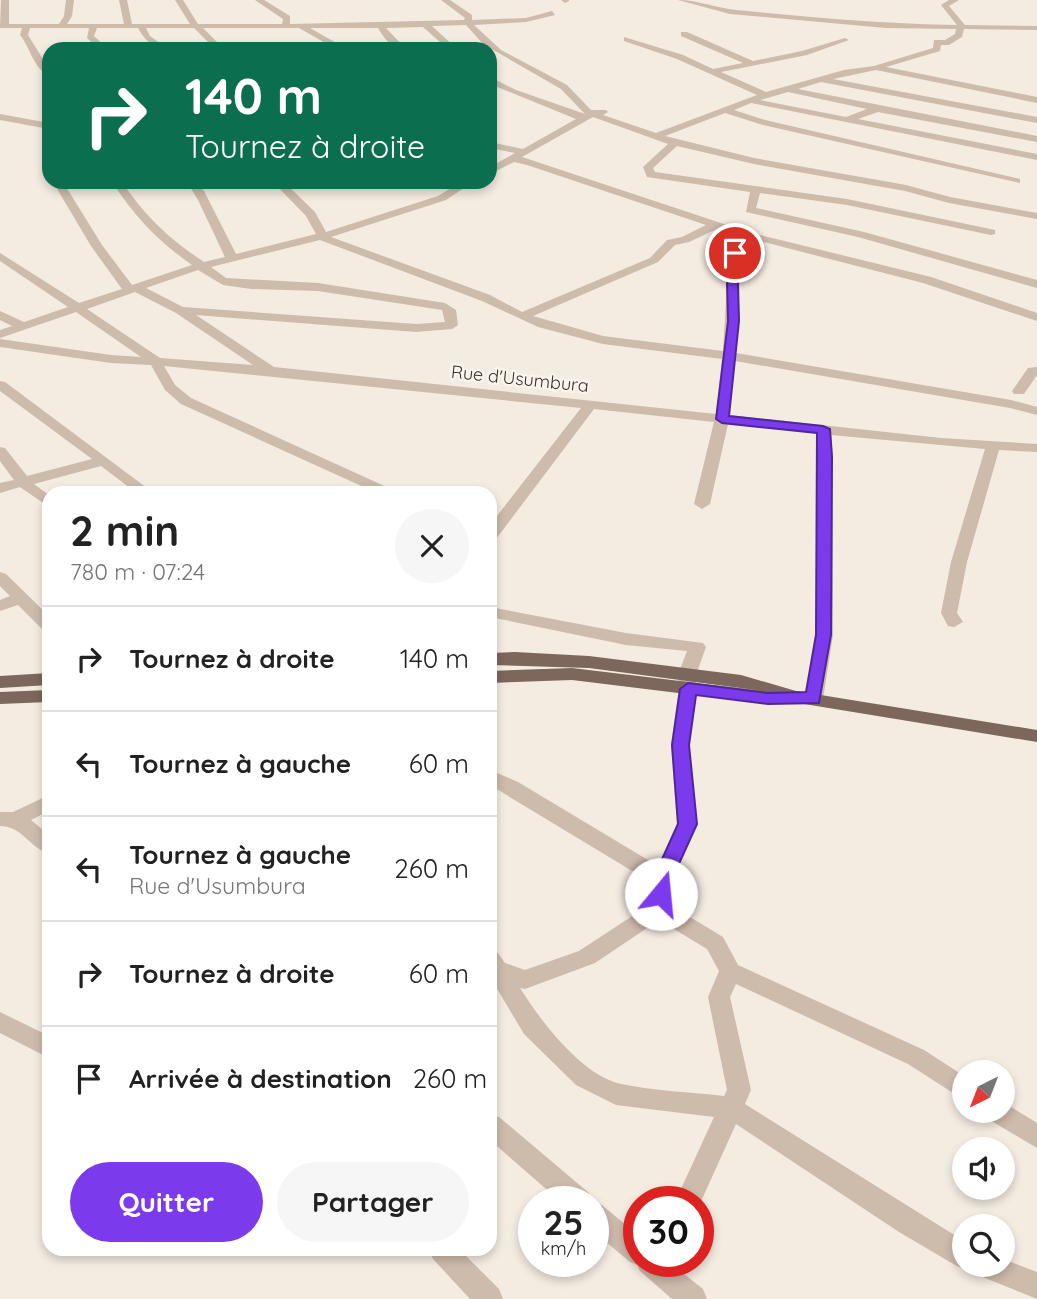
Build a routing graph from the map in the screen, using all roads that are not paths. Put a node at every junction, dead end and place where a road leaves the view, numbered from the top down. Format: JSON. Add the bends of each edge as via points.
{"nodes":[{"id":1,"x":5,"y":0,"type":"edge"},
{"id":2,"x":70,"y":0,"type":"edge"},
{"id":3,"x":123,"y":0,"type":"edge"},
{"id":4,"x":179,"y":0,"type":"edge"},
{"id":5,"x":259,"y":0,"type":"edge"},
{"id":6,"x":375,"y":0,"type":"edge"},
{"id":7,"x":444,"y":0,"type":"edge"},
{"id":8,"x":682,"y":0,"type":"edge"},
{"id":9,"x":955,"y":0,"type":"edge"},
{"id":10,"x":385,"y":3,"type":"dead end"},
{"id":11,"x":552,"y":13,"type":"dead end"},
{"id":12,"x":421,"y":15,"type":"dead end"},
{"id":13,"x":807,"y":20,"type":"junction"},
{"id":14,"x":468,"y":22,"type":"junction"},
{"id":15,"x":427,"y":24,"type":"junction"},
{"id":16,"x":128,"y":25,"type":"junction"},
{"id":17,"x":286,"y":25,"type":"junction"},
{"id":18,"x":2,"y":26,"type":"edge"},
{"id":19,"x":61,"y":26,"type":"junction"},
{"id":20,"x":94,"y":26,"type":"junction"},
{"id":21,"x":141,"y":26,"type":"junction"},
{"id":22,"x":196,"y":26,"type":"junction"},
{"id":23,"x":301,"y":26,"type":"junction"},
{"id":24,"x":380,"y":26,"type":"junction"},
{"id":25,"x":26,"y":27,"type":"junction"},
{"id":26,"x":961,"y":27,"type":"junction"},
{"id":27,"x":1037,"y":28,"type":"edge"},
{"id":28,"x":684,"y":34,"type":"dead end"},
{"id":29,"x":627,"y":39,"type":"dead end"},
{"id":30,"x":845,"y":40,"type":"dead end"},
{"id":31,"x":93,"y":42,"type":"edge"},
{"id":32,"x":154,"y":42,"type":"edge"},
{"id":33,"x":213,"y":42,"type":"edge"},
{"id":34,"x":327,"y":42,"type":"edge"},
{"id":35,"x":393,"y":42,"type":"edge"},
{"id":36,"x":446,"y":42,"type":"edge"},
{"id":37,"x":485,"y":42,"type":"edge"},
{"id":38,"x":820,"y":48,"type":"junction"},
{"id":39,"x":497,"y":49,"type":"edge"},
{"id":40,"x":751,"y":63,"type":"junction"},
{"id":41,"x":42,"y":66,"type":"edge"},
{"id":42,"x":875,"y":68,"type":"junction"},
{"id":43,"x":714,"y":71,"type":"junction"},
{"id":44,"x":821,"y":79,"type":"junction"},
{"id":45,"x":497,"y":84,"type":"edge"},
{"id":46,"x":786,"y":89,"type":"junction"},
{"id":47,"x":765,"y":95,"type":"junction"},
{"id":48,"x":750,"y":100,"type":"junction"},
{"id":49,"x":1037,"y":100,"type":"edge"},
{"id":50,"x":877,"y":109,"type":"junction"},
{"id":51,"x":725,"y":110,"type":"junction"},
{"id":52,"x":620,"y":111,"type":"dead end"},
{"id":53,"x":607,"y":112,"type":"junction"},
{"id":54,"x":587,"y":116,"type":"junction"},
{"id":55,"x":0,"y":117,"type":"edge"},
{"id":56,"x":846,"y":120,"type":"junction"},
{"id":57,"x":1037,"y":121,"type":"edge"},
{"id":58,"x":660,"y":123,"type":"dead end"},
{"id":59,"x":42,"y":125,"type":"edge"},
{"id":60,"x":659,"y":135,"type":"junction"},
{"id":61,"x":1037,"y":139,"type":"edge"},
{"id":62,"x":673,"y":142,"type":"junction"},
{"id":63,"x":497,"y":146,"type":"edge"},
{"id":64,"x":525,"y":152,"type":"junction"},
{"id":65,"x":1037,"y":158,"type":"edge"},
{"id":66,"x":514,"y":159,"type":"junction"},
{"id":67,"x":497,"y":168,"type":"edge"},
{"id":68,"x":1016,"y":181,"type":"dead end"},
{"id":69,"x":756,"y":188,"type":"junction"},
{"id":70,"x":62,"y":189,"type":"edge"},
{"id":71,"x":122,"y":189,"type":"edge"},
{"id":72,"x":198,"y":189,"type":"edge"},
{"id":73,"x":285,"y":189,"type":"edge"},
{"id":74,"x":454,"y":189,"type":"edge"},
{"id":75,"x":1037,"y":216,"type":"edge"},
{"id":76,"x":715,"y":225,"type":"junction"},
{"id":77,"x":991,"y":232,"type":"dead end"},
{"id":78,"x":744,"y":234,"type":"junction"},
{"id":79,"x":323,"y":237,"type":"junction"},
{"id":80,"x":0,"y":256,"type":"edge"},
{"id":81,"x":232,"y":258,"type":"junction"},
{"id":82,"x":203,"y":266,"type":"junction"},
{"id":83,"x":1037,"y":284,"type":"edge"},
{"id":84,"x":133,"y":289,"type":"junction"},
{"id":85,"x":77,"y":307,"type":"junction"},
{"id":86,"x":180,"y":310,"type":"junction"},
{"id":87,"x":0,"y":316,"type":"edge"},
{"id":88,"x":523,"y":316,"type":"junction"},
{"id":89,"x":1037,"y":317,"type":"edge"},
{"id":90,"x":23,"y":326,"type":"junction"},
{"id":91,"x":0,"y":334,"type":"edge"},
{"id":92,"x":0,"y":344,"type":"edge"},
{"id":93,"x":728,"y":356,"type":"junction"},
{"id":94,"x":155,"y":360,"type":"junction"},
{"id":95,"x":1037,"y":371,"type":"edge"},
{"id":96,"x":275,"y":373,"type":"junction"},
{"id":97,"x":0,"y":385,"type":"edge"},
{"id":98,"x":1019,"y":391,"type":"dead end"},
{"id":99,"x":590,"y":405,"type":"junction"},
{"id":100,"x":1037,"y":411,"type":"edge"},
{"id":101,"x":722,"y":419,"type":"junction"},
{"id":102,"x":823,"y":429,"type":"junction"},
{"id":103,"x":993,"y":446,"type":"junction"},
{"id":104,"x":1037,"y":448,"type":"edge"},
{"id":105,"x":0,"y":452,"type":"edge"},
{"id":106,"x":103,"y":461,"type":"junction"},
{"id":107,"x":23,"y":482,"type":"junction"},
{"id":108,"x":137,"y":486,"type":"edge"},
{"id":109,"x":373,"y":486,"type":"edge"},
{"id":110,"x":0,"y":488,"type":"edge"},
{"id":111,"x":42,"y":497,"type":"edge"},
{"id":112,"x":702,"y":503,"type":"dead end"},
{"id":113,"x":497,"y":517,"type":"edge"},
{"id":114,"x":0,"y":577,"type":"edge"},
{"id":115,"x":20,"y":598,"type":"junction"},
{"id":116,"x":0,"y":606,"type":"edge"},
{"id":117,"x":497,"y":613,"type":"edge"},
{"id":118,"x":42,"y":615,"type":"edge"},
{"id":119,"x":954,"y":622,"type":"dead end"},
{"id":120,"x":497,"y":660,"type":"edge"},
{"id":121,"x":573,"y":667,"type":"junction"},
{"id":122,"x":497,"y":676,"type":"edge"},
{"id":123,"x":42,"y":679,"type":"edge"},
{"id":124,"x":0,"y":682,"type":"edge"},
{"id":125,"x":687,"y":682,"type":"junction"},
{"id":126,"x":42,"y":696,"type":"edge"},
{"id":127,"x":0,"y":698,"type":"edge"},
{"id":128,"x":814,"y":699,"type":"junction"},
{"id":129,"x":1037,"y":736,"type":"edge"},
{"id":130,"x":497,"y":781,"type":"edge"},
{"id":131,"x":42,"y":805,"type":"edge"},
{"id":132,"x":8,"y":819,"type":"edge"},
{"id":133,"x":42,"y":841,"type":"edge"},
{"id":134,"x":663,"y":879,"type":"junction"},
{"id":135,"x":659,"y":909,"type":"junction"},
{"id":136,"x":497,"y":966,"type":"edge"},
{"id":137,"x":497,"y":969,"type":"edge"},
{"id":138,"x":730,"y":971,"type":"junction"},
{"id":139,"x":0,"y":1021,"type":"edge"},
{"id":140,"x":42,"y":1044,"type":"edge"},
{"id":141,"x":952,"y":1081,"type":"edge"},
{"id":142,"x":731,"y":1108,"type":"junction"},
{"id":143,"x":1015,"y":1122,"type":"edge"},
{"id":144,"x":497,"y":1131,"type":"edge"},
{"id":145,"x":1037,"y":1137,"type":"edge"},
{"id":146,"x":561,"y":1186,"type":"edge"},
{"id":147,"x":695,"y":1186,"type":"edge"},
{"id":148,"x":609,"y":1227,"type":"edge"},
{"id":149,"x":623,"y":1238,"type":"edge"},
{"id":150,"x":952,"y":1249,"type":"edge"},
{"id":151,"x":448,"y":1256,"type":"edge"},
{"id":152,"x":669,"y":1277,"type":"edge"},
{"id":153,"x":1014,"y":1277,"type":"edge"},
{"id":154,"x":1037,"y":1286,"type":"edge"},
{"id":155,"x":489,"y":1299,"type":"edge"},
{"id":156,"x":693,"y":1299,"type":"edge"}],
"edges":[{"from":1,"to":18,"type":"street"},
{"from":2,"to":19,"type":"street"},
{"from":3,"to":16,"type":"street"},
{"from":4,"to":22,"type":"street"},
{"from":5,"to":17,"type":"street","via":[[287,18]]},
{"from":6,"to":10,"type":"street"},
{"from":7,"to":14,"type":"street","via":[[469,17]]},
{"from":8,"to":13,"type":"street","via":[[730,12]]},
{"from":9,"to":26,"type":"street","via":[[945,5],[946,11]]},
{"from":11,"to":14,"type":"street","via":[[526,20]]},
{"from":12,"to":15,"type":"street"},
{"from":13,"to":26,"type":"street"},
{"from":13,"to":38,"type":"street","via":[[809,36]]},
{"from":14,"to":15,"type":"street"},
{"from":14,"to":37,"type":"street"},
{"from":15,"to":24,"type":"street"},
{"from":15,"to":36,"type":"street"},
{"from":16,"to":20,"type":"street"},
{"from":16,"to":21,"type":"street"},
{"from":17,"to":22,"type":"street"},
{"from":17,"to":23,"type":"street"},
{"from":18,"to":25,"type":"street"},
{"from":19,"to":20,"type":"street"},
{"from":19,"to":25,"type":"street"},
{"from":20,"to":31,"type":"street","via":[[90,36]]},
{"from":21,"to":22,"type":"street"},
{"from":21,"to":32,"type":"street"},
{"from":22,"to":33,"type":"street"},
{"from":23,"to":24,"type":"street"},
{"from":23,"to":34,"type":"street"},
{"from":24,"to":35,"type":"street"},
{"from":25,"to":41,"type":"street","via":[[24,35]]},
{"from":26,"to":27,"type":"street"},
{"from":26,"to":42,"type":"street","via":[[960,35],[946,43],[937,42],[937,49]]},
{"from":28,"to":40,"type":"street"},
{"from":29,"to":43,"type":"street"},
{"from":30,"to":38,"type":"street"},
{"from":38,"to":40,"type":"street"},
{"from":39,"to":54,"type":"street","via":[[565,87]]},
{"from":40,"to":43,"type":"street"},
{"from":42,"to":44,"type":"street"},
{"from":42,"to":49,"type":"street"},
{"from":43,"to":47,"type":"street"},
{"from":44,"to":46,"type":"street"},
{"from":44,"to":57,"type":"street"},
{"from":45,"to":54,"type":"street"},
{"from":46,"to":47,"type":"street"},
{"from":46,"to":50,"type":"street"},
{"from":47,"to":48,"type":"street"},
{"from":48,"to":51,"type":"street"},
{"from":48,"to":56,"type":"street"},
{"from":50,"to":56,"type":"street"},
{"from":50,"to":61,"type":"street"},
{"from":51,"to":60,"type":"street"},
{"from":51,"to":68,"type":"street"},
{"from":52,"to":53,"type":"street"},
{"from":53,"to":54,"type":"street"},
{"from":53,"to":58,"type":"street"},
{"from":54,"to":60,"type":"street"},
{"from":54,"to":64,"type":"street"},
{"from":55,"to":59,"type":"street"},
{"from":56,"to":65,"type":"street"},
{"from":60,"to":62,"type":"street"},
{"from":62,"to":69,"type":"street","via":[[648,167],[651,176]]},
{"from":62,"to":75,"type":"street"},
{"from":63,"to":64,"type":"street"},
{"from":64,"to":66,"type":"street"},
{"from":66,"to":67,"type":"street"},
{"from":66,"to":76,"type":"street"},
{"from":69,"to":77,"type":"street"},
{"from":69,"to":83,"type":"street","via":[[750,210],[834,228]]},
{"from":70,"to":84,"type":"street","via":[[97,246]]},
{"from":71,"to":82,"type":"street","via":[[163,239]]},
{"from":72,"to":81,"type":"street"},
{"from":73,"to":79,"type":"street","via":[[311,214]]},
{"from":74,"to":79,"type":"street","via":[[442,198]]},
{"from":76,"to":78,"type":"street"},
{"from":76,"to":88,"type":"street","via":[[671,242],[654,260]]},
{"from":78,"to":89,"type":"street","via":[[927,280]]},
{"from":78,"to":93,"type":"street","via":[[735,253],[740,261],[733,284]]},
{"from":79,"to":81,"type":"street"},
{"from":79,"to":88,"type":"street"},
{"from":80,"to":85,"type":"street"},
{"from":81,"to":82,"type":"street"},
{"from":82,"to":84,"type":"street"},
{"from":82,"to":86,"type":"street","via":[[235,284],[318,287],[445,307],[450,310],[452,325],[416,328]]},
{"from":84,"to":85,"type":"street"},
{"from":84,"to":86,"type":"street"},
{"from":85,"to":90,"type":"street"},
{"from":85,"to":94,"type":"street"},
{"from":86,"to":96,"type":"street"},
{"from":87,"to":90,"type":"street"},
{"from":88,"to":93,"type":"street","via":[[626,344]]},
{"from":90,"to":91,"type":"street"},
{"from":92,"to":94,"type":"street","name":"Rue d'Usumbura","via":[[111,359]]},
{"from":93,"to":100,"type":"street"},
{"from":93,"to":101,"type":"street"},
{"from":94,"to":96,"type":"street","name":"Rue d'Usumbura"},
{"from":94,"to":109,"type":"street","via":[[163,381],[186,401]]},
{"from":95,"to":98,"type":"street"},
{"from":96,"to":99,"type":"street","name":"Rue d'Usumbura"},
{"from":97,"to":106,"type":"street"},
{"from":99,"to":101,"type":"street","name":"Rue d'Usumbura"},
{"from":99,"to":113,"type":"street"},
{"from":101,"to":102,"type":"street","name":"Rue d'Usumbura"},
{"from":101,"to":112,"type":"street"},
{"from":102,"to":103,"type":"street","name":"Rue d'Usumbura"},
{"from":102,"to":128,"type":"street","via":[[824,635]]},
{"from":103,"to":104,"type":"street","name":"Rue d'Usumbura"},
{"from":103,"to":119,"type":"street","via":[[959,562],[949,613]]},
{"from":105,"to":107,"type":"street"},
{"from":106,"to":107,"type":"street"},
{"from":106,"to":108,"type":"street"},
{"from":107,"to":110,"type":"street"},
{"from":107,"to":111,"type":"street"},
{"from":114,"to":115,"type":"street"},
{"from":115,"to":116,"type":"street"},
{"from":115,"to":118,"type":"street"},
{"from":117,"to":125,"type":"street","via":[[626,639],[697,647]]},
{"from":120,"to":121,"type":"main road"},
{"from":121,"to":122,"type":"main road"},
{"from":121,"to":125,"type":"main road"},
{"from":123,"to":124,"type":"main road"},
{"from":125,"to":128,"type":"main road","via":[[768,698]]},
{"from":125,"to":134,"type":"street","via":[[680,745],[687,824]]},
{"from":126,"to":127,"type":"main road"},
{"from":128,"to":129,"type":"main road"},
{"from":130,"to":134,"type":"street"},
{"from":131,"to":132,"type":"street"},
{"from":132,"to":133,"type":"street"},
{"from":134,"to":135,"type":"street"},
{"from":135,"to":136,"type":"street","via":[[587,957],[525,980]]},
{"from":135,"to":138,"type":"street","via":[[715,943]]},
{"from":137,"to":142,"type":"street","via":[[532,1027],[584,1078],[616,1094]]},
{"from":138,"to":141,"type":"street","via":[[916,1058]]},
{"from":138,"to":142,"type":"street","via":[[719,997],[739,1090]]},
{"from":139,"to":140,"type":"street"},
{"from":142,"to":147,"type":"street"},
{"from":142,"to":150,"type":"street"},
{"from":143,"to":145,"type":"street"},
{"from":144,"to":146,"type":"street"},
{"from":148,"to":149,"type":"street"},
{"from":151,"to":155,"type":"street"},
{"from":152,"to":156,"type":"street"},
{"from":153,"to":154,"type":"street"}]}
